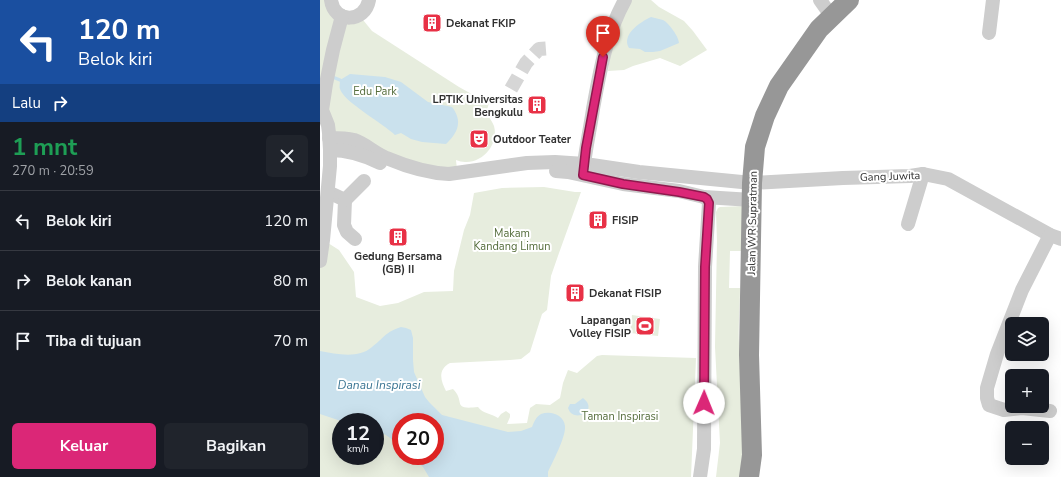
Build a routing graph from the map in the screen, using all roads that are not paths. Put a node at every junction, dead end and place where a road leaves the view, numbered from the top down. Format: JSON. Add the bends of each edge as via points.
{"nodes":[{"id":1,"x":331,"y":0,"type":"edge"},
{"id":2,"x":369,"y":0,"type":"edge"},
{"id":3,"x":625,"y":0,"type":"edge"},
{"id":4,"x":820,"y":0,"type":"edge"},
{"id":5,"x":849,"y":0,"type":"edge"},
{"id":6,"x":993,"y":0,"type":"edge"},
{"id":7,"x":342,"y":16,"type":"junction"},
{"id":8,"x":832,"y":17,"type":"junction"},
{"id":9,"x":989,"y":33,"type":"dead end"},
{"id":10,"x":321,"y":110,"type":"edge"},
{"id":11,"x":330,"y":144,"type":"junction"},
{"id":12,"x":584,"y":170,"type":"junction"},
{"id":13,"x":923,"y":174,"type":"junction"},
{"id":14,"x":364,"y":181,"type":"dead end"},
{"id":15,"x":752,"y":191,"type":"junction"},
{"id":16,"x":328,"y":192,"type":"junction"},
{"id":17,"x":704,"y":197,"type":"junction"},
{"id":18,"x":345,"y":200,"type":"junction"},
{"id":19,"x":908,"y":224,"type":"dead end"},
{"id":20,"x":1055,"y":237,"type":"edge"},
{"id":21,"x":356,"y":239,"type":"dead end"},
{"id":22,"x":320,"y":261,"type":"edge"},
{"id":23,"x":1050,"y":411,"type":"dead end"},
{"id":24,"x":700,"y":477,"type":"edge"},
{"id":25,"x":749,"y":477,"type":"edge"}],
"edges":[{"from":1,"to":7,"type":"street","via":[[333,8]]},
{"from":2,"to":7,"type":"street","via":[[368,7],[360,16]]},
{"from":3,"to":12,"type":"street","via":[[618,12],[603,57]]},
{"from":4,"to":8,"type":"street"},
{"from":5,"to":8,"type":"highway","name":"Jalan WR Supratman"},
{"from":6,"to":9,"type":"street"},
{"from":7,"to":10,"type":"street"},
{"from":8,"to":15,"type":"highway","name":"Jalan WR Supratman","via":[[819,30],[779,86],[765,116],[757,140]]},
{"from":10,"to":11,"type":"street","via":[[328,125]]},
{"from":11,"to":12,"type":"street","via":[[339,150],[354,152],[399,171],[444,180]]},
{"from":11,"to":16,"type":"street"},
{"from":12,"to":15,"type":"street","via":[[639,172]]},
{"from":12,"to":17,"type":"street","via":[[623,184]]},
{"from":13,"to":15,"type":"street","name":"Gang Juwita","via":[[843,178]]},
{"from":13,"to":19,"type":"street"},
{"from":13,"to":20,"type":"street","name":"Gang Juwita","via":[[948,179]]},
{"from":14,"to":18,"type":"street"},
{"from":15,"to":17,"type":"street"},
{"from":15,"to":25,"type":"highway","name":"Jalan WR Supratman","via":[[749,355],[752,455]]},
{"from":16,"to":18,"type":"street"},
{"from":16,"to":22,"type":"street"},
{"from":17,"to":24,"type":"street","via":[[709,203],[705,267],[704,449]]},
{"from":18,"to":21,"type":"street","via":[[344,225],[347,232]]},
{"from":20,"to":23,"type":"street","via":[[1022,290],[997,354],[987,388],[989,405],[1004,410],[1022,408]]}]}
